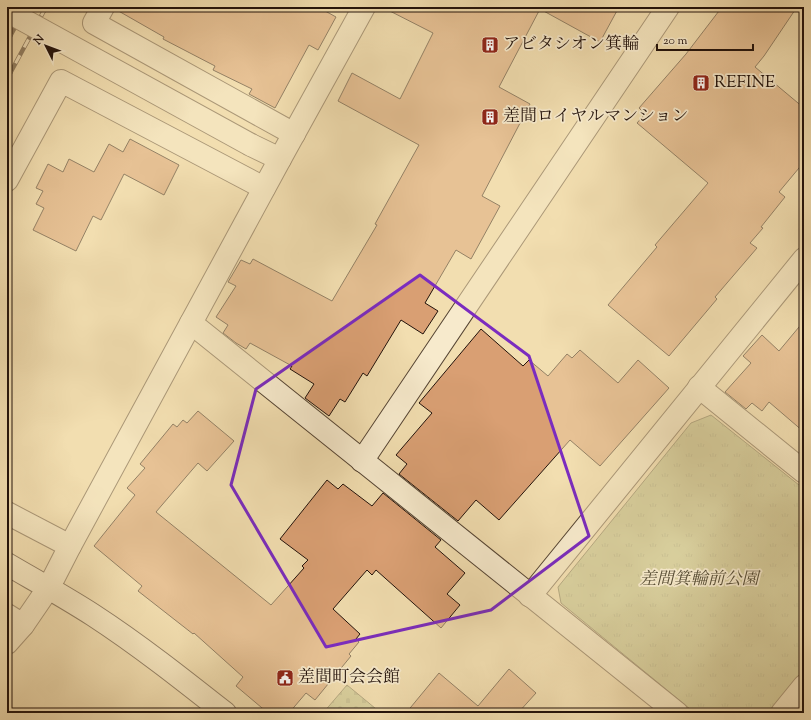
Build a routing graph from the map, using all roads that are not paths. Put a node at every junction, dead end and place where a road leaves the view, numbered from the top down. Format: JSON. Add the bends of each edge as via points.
{"nodes":[{"id":1,"x":103,"y":7,"type":"edge"},
{"id":2,"x":364,"y":7,"type":"edge"},
{"id":3,"x":668,"y":7,"type":"edge"},
{"id":4,"x":7,"y":11,"type":"edge"},
{"id":5,"x":294,"y":134,"type":"junction"},
{"id":6,"x":280,"y":159,"type":"junction"},
{"id":7,"x":7,"y":180,"type":"edge"},
{"id":8,"x":264,"y":188,"type":"junction"},
{"id":9,"x":804,"y":259,"type":"edge"},
{"id":10,"x":191,"y":324,"type":"junction"},
{"id":11,"x":699,"y":387,"type":"junction"},
{"id":12,"x":362,"y":461,"type":"junction"},
{"id":13,"x":804,"y":472,"type":"edge"},
{"id":14,"x":7,"y":513,"type":"edge"},
{"id":15,"x":70,"y":546,"type":"junction"},
{"id":16,"x":7,"y":564,"type":"edge"},
{"id":17,"x":49,"y":587,"type":"junction"},
{"id":18,"x":530,"y":596,"type":"junction"},
{"id":19,"x":15,"y":620,"type":"edge"},
{"id":20,"x":7,"y":643,"type":"edge"},
{"id":21,"x":804,"y":686,"type":"edge"},
{"id":22,"x":225,"y":713,"type":"edge"},
{"id":23,"x":678,"y":713,"type":"edge"},
{"id":24,"x":782,"y":713,"type":"edge"}],
"edges":[{"from":1,"to":5,"type":"street","via":[[94,23]]},
{"from":2,"to":5,"type":"street"},
{"from":3,"to":12,"type":"street"},
{"from":4,"to":6,"type":"street","bridge":true},
{"from":5,"to":6,"type":"street"},
{"from":6,"to":8,"type":"street"},
{"from":7,"to":8,"type":"street","via":[[61,81]]},
{"from":8,"to":10,"type":"street"},
{"from":9,"to":11,"type":"street"},
{"from":10,"to":12,"type":"street"},
{"from":10,"to":15,"type":"street"},
{"from":11,"to":13,"type":"street"},
{"from":11,"to":18,"type":"street"},
{"from":12,"to":18,"type":"street"},
{"from":14,"to":15,"type":"street"},
{"from":15,"to":17,"type":"street"},
{"from":16,"to":17,"type":"street"},
{"from":17,"to":19,"type":"street"},
{"from":17,"to":22,"type":"street","via":[[147,652]]},
{"from":18,"to":23,"type":"street"},
{"from":19,"to":20,"type":"street"},
{"from":21,"to":24,"type":"street"}]}
